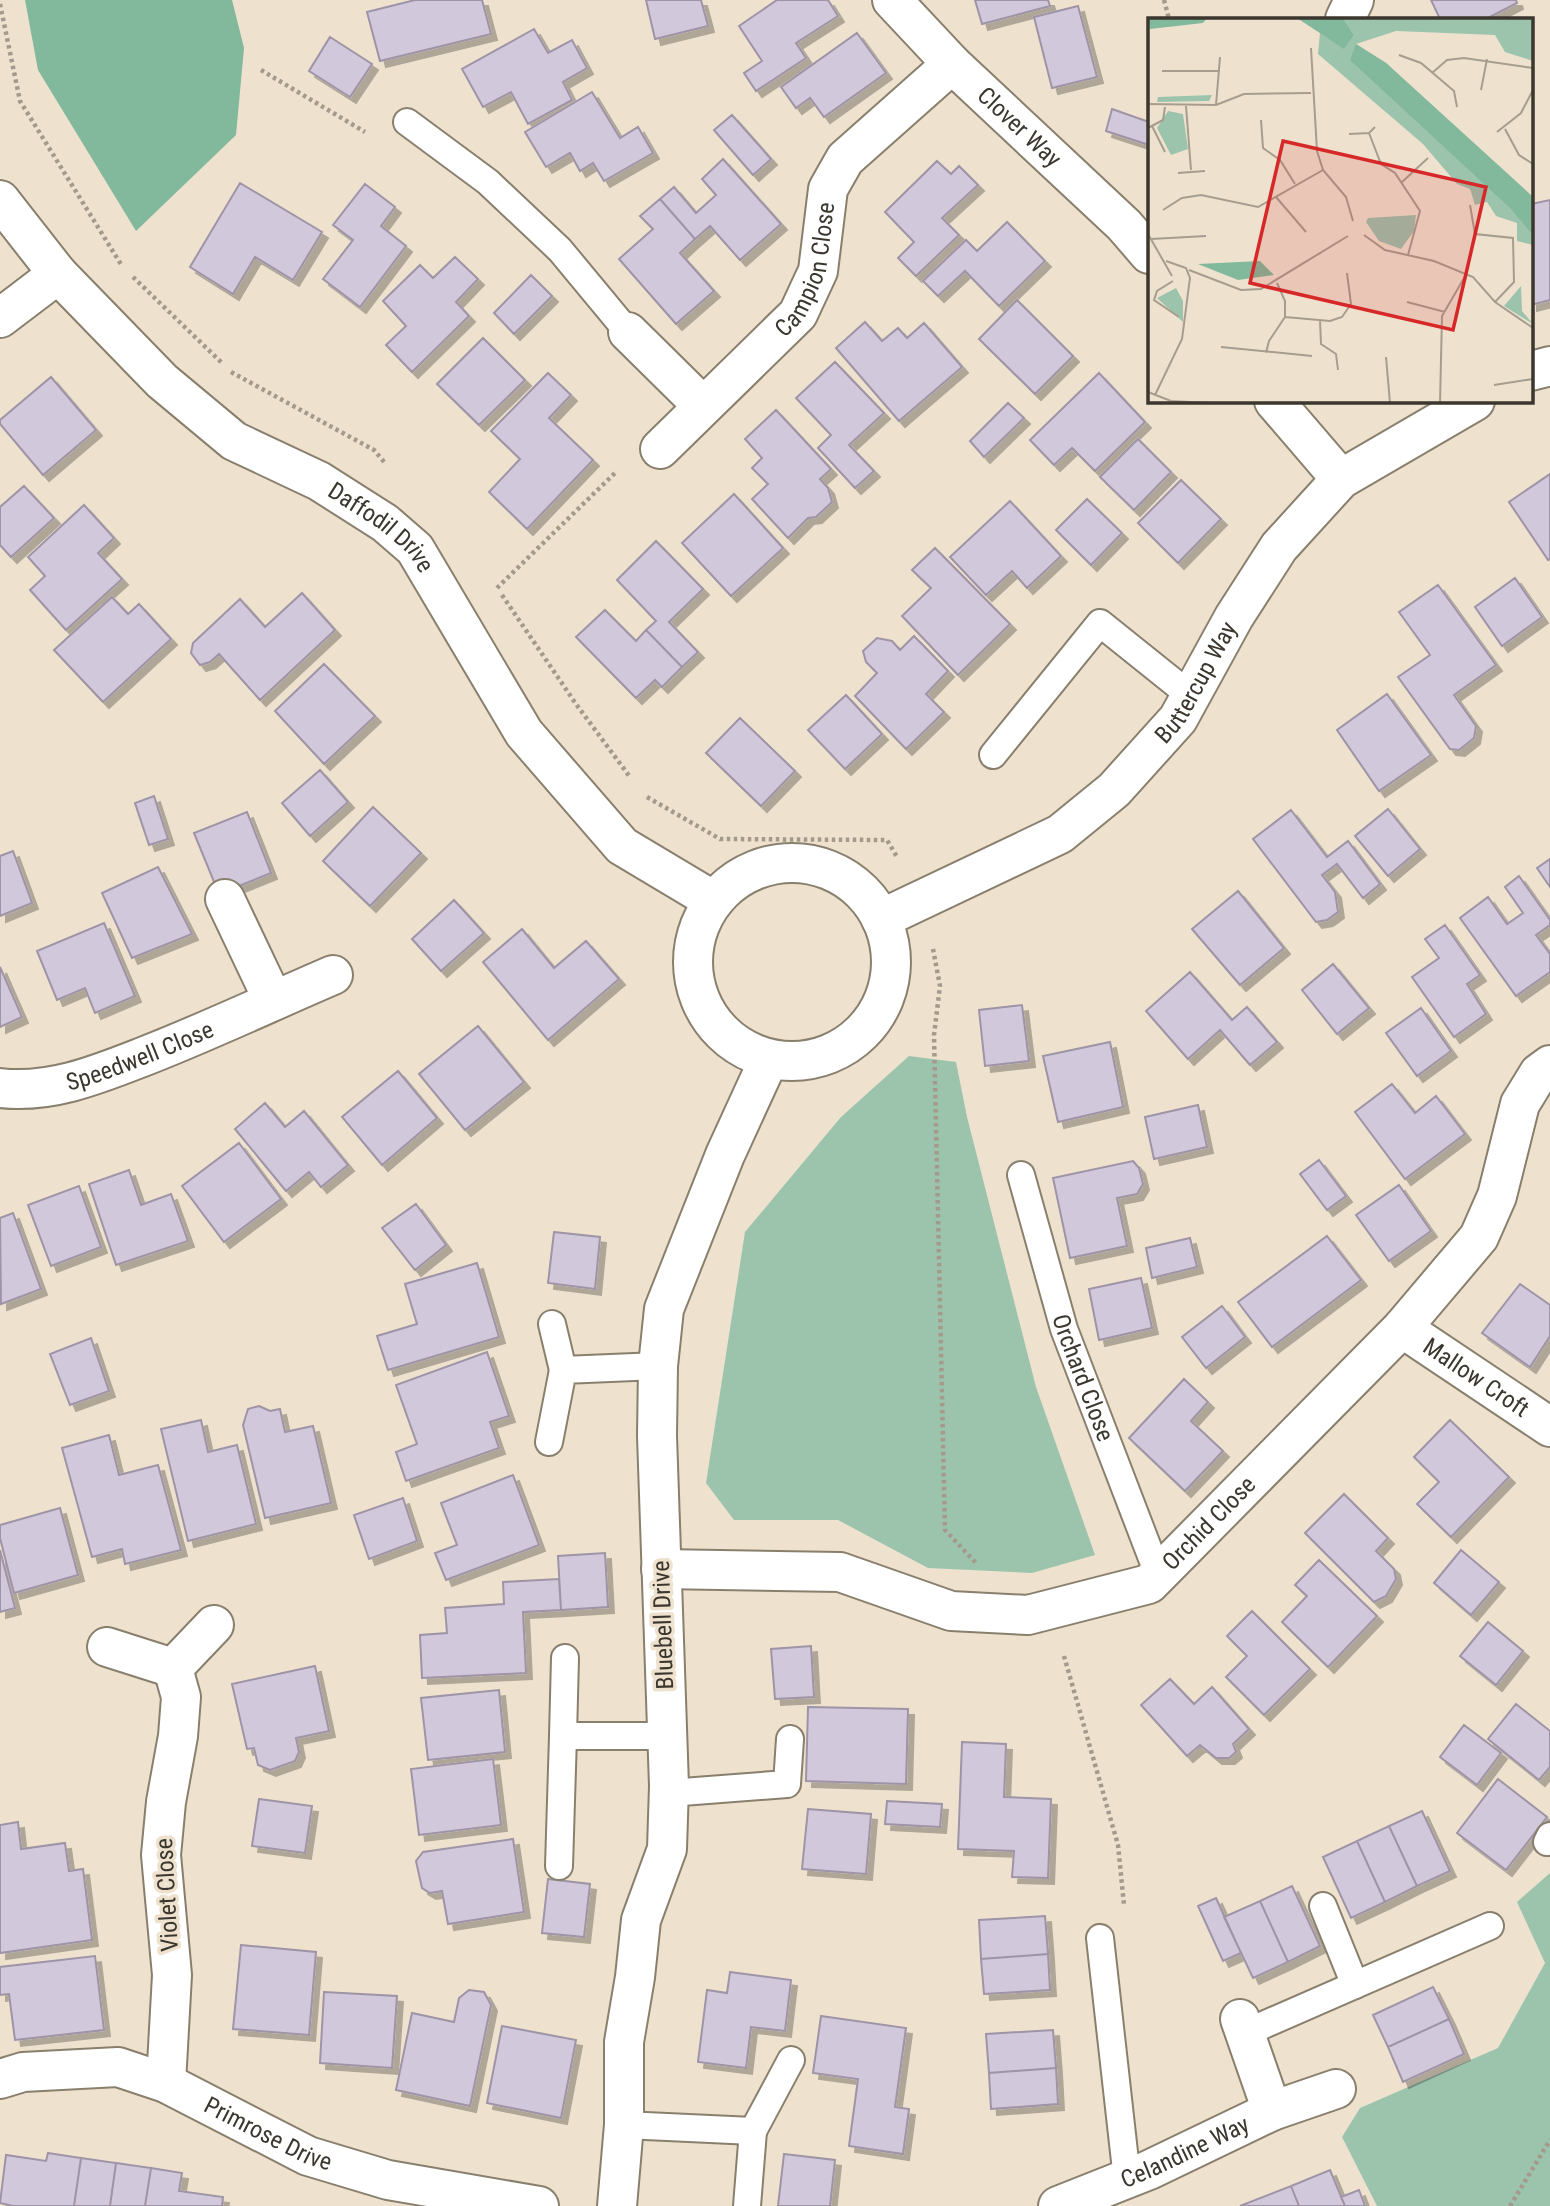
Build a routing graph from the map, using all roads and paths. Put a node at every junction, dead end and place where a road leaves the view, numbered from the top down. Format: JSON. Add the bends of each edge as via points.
{"nodes":[{"id":1,"x":892,"y":0,"type":"edge"},
{"id":2,"x":1164,"y":0,"type":"edge"},
{"id":3,"x":1353,"y":0,"type":"edge"},
{"id":4,"x":0,"y":4,"type":"edge"},
{"id":5,"x":1169,"y":18,"type":"edge"},
{"id":6,"x":1345,"y":18,"type":"edge"},
{"id":7,"x":951,"y":64,"type":"junction"},
{"id":8,"x":261,"y":71,"type":"dead end"},
{"id":9,"x":407,"y":122,"type":"dead end"},
{"id":10,"x":375,"y":138,"type":"dead end"},
{"id":11,"x":0,"y":200,"type":"edge"},
{"id":12,"x":1137,"y":214,"type":"edge"},
{"id":13,"x":1148,"y":251,"type":"edge"},
{"id":14,"x":58,"y":274,"type":"junction"},
{"id":15,"x":0,"y":318,"type":"edge"},
{"id":16,"x":628,"y":332,"type":"joint"},
{"id":17,"x":1550,"y":366,"type":"edge"},
{"id":18,"x":1532,"y":371,"type":"edge"},
{"id":19,"x":1275,"y":402,"type":"edge"},
{"id":20,"x":1473,"y":402,"type":"edge"},
{"id":21,"x":703,"y":406,"type":"junction"},
{"id":22,"x":660,"y":449,"type":"dead end"},
{"id":23,"x":625,"y":464,"type":"dead end"},
{"id":24,"x":392,"y":470,"type":"dead end"},
{"id":25,"x":1341,"y":479,"type":"junction"},
{"id":26,"x":489,"y":578,"type":"dead end"},
{"id":27,"x":497,"y":588,"type":"junction"},
{"id":28,"x":1191,"y":696,"type":"junction"},
{"id":29,"x":993,"y":755,"type":"dead end"},
{"id":30,"x":637,"y":785,"type":"dead end"},
{"id":31,"x":644,"y":796,"type":"dead end"},
{"id":32,"x":225,"y":899,"type":"dead end"},
{"id":33,"x":922,"y":900,"type":"junction"},
{"id":34,"x":715,"y":901,"type":"junction"},
{"id":35,"x":881,"y":919,"type":"junction"},
{"id":36,"x":333,"y":975,"type":"dead end"},
{"id":37,"x":273,"y":1000,"type":"junction"},
{"id":38,"x":769,"y":1059,"type":"junction"},
{"id":39,"x":1550,"y":1065,"type":"edge"},
{"id":40,"x":0,"y":1088,"type":"edge"},
{"id":41,"x":1021,"y":1175,"type":"dead end"},
{"id":42,"x":552,"y":1324,"type":"dead end"},
{"id":43,"x":1402,"y":1328,"type":"junction"},
{"id":44,"x":658,"y":1367,"type":"junction"},
{"id":45,"x":563,"y":1370,"type":"junction"},
{"id":46,"x":1550,"y":1427,"type":"edge"},
{"id":47,"x":549,"y":1443,"type":"dead end"},
{"id":48,"x":661,"y":1569,"type":"junction"},
{"id":49,"x":1158,"y":1574,"type":"junction"},
{"id":50,"x":1028,"y":1615,"type":"junction"},
{"id":51,"x":214,"y":1625,"type":"dead end"},
{"id":52,"x":107,"y":1647,"type":"dead end"},
{"id":53,"x":565,"y":1658,"type":"dead end"},
{"id":54,"x":173,"y":1668,"type":"junction"},
{"id":55,"x":563,"y":1736,"type":"junction"},
{"id":56,"x":666,"y":1736,"type":"junction"},
{"id":57,"x":790,"y":1739,"type":"dead end"},
{"id":58,"x":669,"y":1793,"type":"junction"},
{"id":59,"x":559,"y":1866,"type":"dead end"},
{"id":60,"x":1323,"y":1906,"type":"dead end"},
{"id":61,"x":1125,"y":1914,"type":"dead end"},
{"id":62,"x":1490,"y":1926,"type":"dead end"},
{"id":63,"x":1100,"y":1938,"type":"dead end"},
{"id":64,"x":1355,"y":1985,"type":"junction"},
{"id":65,"x":1242,"y":2026,"type":"joint"},
{"id":66,"x":790,"y":2060,"type":"dead end"},
{"id":67,"x":0,"y":2079,"type":"edge"},
{"id":68,"x":166,"y":2083,"type":"junction"},
{"id":69,"x":1336,"y":2089,"type":"dead end"},
{"id":70,"x":1272,"y":2111,"type":"junction"},
{"id":71,"x":624,"y":2125,"type":"junction"},
{"id":72,"x":753,"y":2132,"type":"junction"},
{"id":73,"x":1550,"y":2140,"type":"edge"},
{"id":74,"x":1127,"y":2179,"type":"junction"},
{"id":75,"x":539,"y":2206,"type":"edge"},
{"id":76,"x":617,"y":2206,"type":"edge"},
{"id":77,"x":747,"y":2206,"type":"edge"},
{"id":78,"x":1058,"y":2206,"type":"edge"},
{"id":79,"x":1510,"y":2206,"type":"edge"}],
"edges":[{"from":1,"to":7,"type":"street","name":"Clover Way"},
{"from":2,"to":5,"type":"path"},
{"from":3,"to":6,"type":"street"},
{"from":4,"to":24,"type":"path","via":[[20,101],[121,265],[230,371],[374,450]]},
{"from":7,"to":12,"type":"street","name":"Clover Way"},
{"from":7,"to":21,"type":"street","name":"Campion Close","via":[[845,159],[828,189],[818,271],[798,314]]},
{"from":8,"to":10,"type":"path"},
{"from":9,"to":16,"type":"lane","via":[[488,182],[560,250]]},
{"from":11,"to":14,"type":"street","name":"Daffodil Drive"},
{"from":12,"to":13,"type":"street","name":"Clover Way"},
{"from":14,"to":15,"type":"street"},
{"from":14,"to":34,"type":"street","name":"Daffodil Drive","via":[[162,381],[234,441],[319,481],[385,523],[415,549],[524,733],[622,846]]},
{"from":16,"to":21,"type":"street"},
{"from":17,"to":18,"type":"street"},
{"from":19,"to":25,"type":"street"},
{"from":20,"to":25,"type":"street","name":"Buttercup Way"},
{"from":21,"to":22,"type":"street","name":"Campion Close"},
{"from":23,"to":27,"type":"path"},
{"from":25,"to":28,"type":"street","name":"Buttercup Way","via":[[1279,547]]},
{"from":26,"to":27,"type":"path"},
{"from":27,"to":30,"type":"path"},
{"from":28,"to":29,"type":"lane","via":[[1100,622]]},
{"from":28,"to":33,"type":"street","name":"Buttercup Way","via":[[1178,719],[1114,790],[1060,834]]},
{"from":31,"to":33,"type":"path","via":[[720,839],[887,840]]},
{"from":32,"to":37,"type":"street"},
{"from":33,"to":35,"type":"street","name":"Buttercup Way"},
{"from":33,"to":50,"type":"path","via":[[940,986],[934,1035],[945,1530]]},
{"from":34,"to":35,"type":"street","via":[[736,881],[759,869],[786,863],[811,865],[853,884]]},
{"from":34,"to":38,"type":"street","via":[[700,927],[694,953],[698,992],[724,1034]]},
{"from":35,"to":38,"type":"street","via":[[891,974],[871,1024],[846,1046],[827,1055],[806,1060]]},
{"from":36,"to":37,"type":"street","name":"Speedwell Close"},
{"from":37,"to":40,"type":"street","name":"Speedwell Close","via":[[84,1079],[21,1091]]},
{"from":38,"to":44,"type":"street","name":"Bluebell Drive","via":[[664,1309]]},
{"from":39,"to":43,"type":"street","name":"Orchid Close","via":[[1539,1073],[1520,1104],[1497,1196],[1479,1237]]},
{"from":41,"to":49,"type":"lane","name":"Orchard Close","via":[[1064,1329]]},
{"from":42,"to":45,"type":"lane"},
{"from":43,"to":46,"type":"street","name":"Mallow Croft"},
{"from":43,"to":49,"type":"street","name":"Orchid Close"},
{"from":44,"to":45,"type":"lane"},
{"from":44,"to":48,"type":"street","name":"Bluebell Drive"},
{"from":45,"to":47,"type":"lane"},
{"from":48,"to":50,"type":"street","name":"Orchid Close","via":[[840,1572],[951,1611]]},
{"from":48,"to":56,"type":"street","name":"Bluebell Drive"},
{"from":49,"to":50,"type":"street","name":"Orchid Close","via":[[1149,1584]]},
{"from":50,"to":61,"type":"path","via":[[1064,1657],[1118,1845]]},
{"from":51,"to":54,"type":"street"},
{"from":52,"to":54,"type":"street"},
{"from":53,"to":55,"type":"lane"},
{"from":54,"to":68,"type":"street","name":"Violet Close","via":[[181,1697],[161,1855],[172,1975]]},
{"from":55,"to":56,"type":"lane"},
{"from":55,"to":59,"type":"lane"},
{"from":56,"to":58,"type":"street","name":"Bluebell Drive"},
{"from":57,"to":58,"type":"lane","via":[[788,1784]]},
{"from":58,"to":71,"type":"street","name":"Bluebell Drive","via":[[667,1849],[641,1920],[624,2042]]},
{"from":60,"to":64,"type":"lane"},
{"from":62,"to":64,"type":"lane"},
{"from":63,"to":74,"type":"lane"},
{"from":64,"to":65,"type":"lane"},
{"from":65,"to":70,"type":"street","name":"Celandine Way"},
{"from":66,"to":72,"type":"lane"},
{"from":67,"to":68,"type":"street","name":"Primrose Drive","via":[[36,2071],[118,2067]]},
{"from":68,"to":75,"type":"street","name":"Primrose Drive","via":[[309,2156],[388,2180]]},
{"from":69,"to":70,"type":"street","name":"Celandine Way"},
{"from":70,"to":74,"type":"street","name":"Celandine Way"},
{"from":71,"to":72,"type":"lane"},
{"from":71,"to":76,"type":"street","name":"Bluebell Drive"},
{"from":72,"to":77,"type":"lane"},
{"from":73,"to":79,"type":"path"},
{"from":74,"to":78,"type":"street","name":"Celandine Way"}]}
